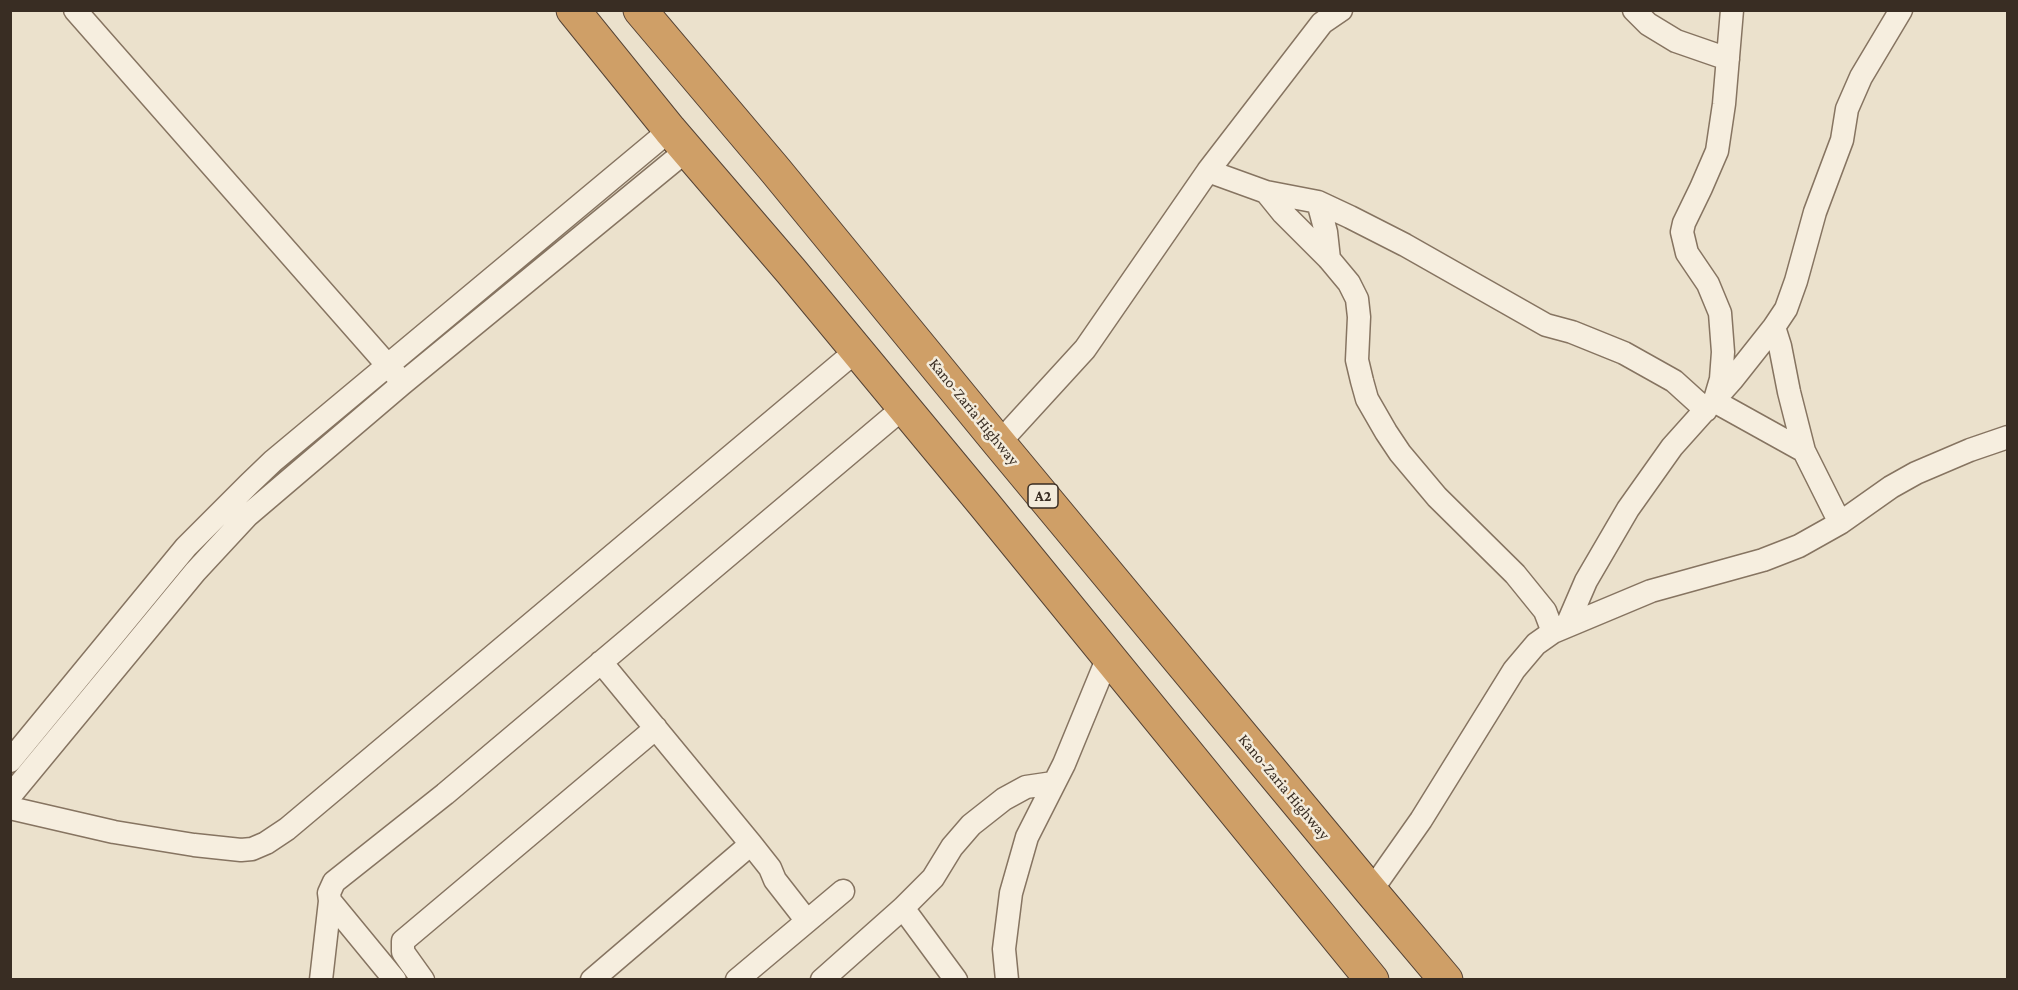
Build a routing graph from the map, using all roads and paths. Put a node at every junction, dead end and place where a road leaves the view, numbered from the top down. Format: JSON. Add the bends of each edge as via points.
{"nodes":[{"id":1,"x":75,"y":10,"type":"edge"},
{"id":2,"x":573,"y":10,"type":"edge"},
{"id":3,"x":640,"y":10,"type":"edge"},
{"id":4,"x":1341,"y":10,"type":"edge"},
{"id":5,"x":1634,"y":10,"type":"edge"},
{"id":6,"x":1732,"y":10,"type":"edge"},
{"id":7,"x":1901,"y":10,"type":"edge"},
{"id":8,"x":1319,"y":17,"type":"edge"},
{"id":9,"x":1728,"y":59,"type":"junction"},
{"id":10,"x":679,"y":140,"type":"junction"},
{"id":11,"x":1208,"y":171,"type":"junction"},
{"id":12,"x":1266,"y":192,"type":"junction"},
{"id":13,"x":1318,"y":202,"type":"junction"},
{"id":14,"x":1329,"y":259,"type":"junction"},
{"id":15,"x":1774,"y":327,"type":"junction"},
{"id":16,"x":856,"y":351,"type":"junction"},
{"id":17,"x":389,"y":365,"type":"junction"},
{"id":18,"x":402,"y":384,"type":"junction"},
{"id":19,"x":1710,"y":405,"type":"junction"},
{"id":20,"x":903,"y":408,"type":"junction"},
{"id":21,"x":2007,"y":437,"type":"edge"},
{"id":22,"x":999,"y":443,"type":"junction"},
{"id":23,"x":1804,"y":451,"type":"junction"},
{"id":24,"x":1840,"y":523,"type":"junction"},
{"id":25,"x":1560,"y":629,"type":"junction"},
{"id":26,"x":1108,"y":657,"type":"junction"},
{"id":27,"x":601,"y":662,"type":"junction"},
{"id":28,"x":656,"y":728,"type":"junction"},
{"id":29,"x":10,"y":761,"type":"edge"},
{"id":30,"x":1053,"y":783,"type":"junction"},
{"id":31,"x":10,"y":796,"type":"edge"},
{"id":32,"x":10,"y":808,"type":"edge"},
{"id":33,"x":751,"y":843,"type":"junction"},
{"id":34,"x":843,"y":891,"type":"dead end"},
{"id":35,"x":1371,"y":891,"type":"junction"},
{"id":36,"x":330,"y":901,"type":"junction"},
{"id":37,"x":903,"y":908,"type":"junction"},
{"id":38,"x":807,"y":921,"type":"junction"},
{"id":39,"x":321,"y":980,"type":"edge"},
{"id":40,"x":394,"y":980,"type":"edge"},
{"id":41,"x":423,"y":980,"type":"edge"},
{"id":42,"x":592,"y":980,"type":"edge"},
{"id":43,"x":736,"y":980,"type":"edge"},
{"id":44,"x":822,"y":980,"type":"edge"},
{"id":45,"x":956,"y":980,"type":"edge"},
{"id":46,"x":1007,"y":980,"type":"edge"},
{"id":47,"x":1372,"y":980,"type":"edge"},
{"id":48,"x":1446,"y":980,"type":"edge"}],
"edges":[{"from":1,"to":17,"type":"street"},
{"from":2,"to":10,"type":"highway"},
{"from":3,"to":22,"type":"highway","name":"Kano-Zaria Highway","number":"A2"},
{"from":4,"to":8,"type":"street"},
{"from":5,"to":9,"type":"street","via":[[1676,41]]},
{"from":6,"to":9,"type":"street"},
{"from":7,"to":15,"type":"street","via":[[1861,77],[1847,109],[1842,140],[1815,212],[1796,281],[1786,309]]},
{"from":8,"to":11,"type":"street"},
{"from":9,"to":19,"type":"street","via":[[1717,151],[1682,232],[1687,253],[1708,284],[1720,313],[1721,379]]},
{"from":10,"to":16,"type":"highway"},
{"from":10,"to":17,"type":"street"},
{"from":10,"to":18,"type":"street"},
{"from":11,"to":12,"type":"street"},
{"from":11,"to":22,"type":"street","via":[[1085,349]]},
{"from":12,"to":13,"type":"street"},
{"from":12,"to":14,"type":"street"},
{"from":13,"to":14,"type":"street"},
{"from":13,"to":19,"type":"street","via":[[1405,245],[1546,325],[1624,353]]},
{"from":14,"to":25,"type":"street","via":[[1357,299],[1357,360],[1367,399],[1376,416],[1419,476],[1515,574]]},
{"from":15,"to":19,"type":"street"},
{"from":15,"to":23,"type":"street"},
{"from":16,"to":20,"type":"highway"},
{"from":16,"to":32,"type":"street","via":[[266,843],[241,850],[194,845],[114,832]]},
{"from":17,"to":18,"type":"street"},
{"from":17,"to":29,"type":"street","via":[[273,461],[199,533]]},
{"from":18,"to":31,"type":"street","via":[[225,538]]},
{"from":19,"to":23,"type":"street"},
{"from":19,"to":25,"type":"street","via":[[1672,447],[1629,509]]},
{"from":20,"to":26,"type":"highway"},
{"from":20,"to":27,"type":"street"},
{"from":21,"to":24,"type":"street","via":[[1916,473]]},
{"from":22,"to":35,"type":"highway","name":"Kano-Zaria Highway","number":"A2"},
{"from":23,"to":24,"type":"street"},
{"from":24,"to":25,"type":"street","via":[[1764,560],[1651,591]]},
{"from":25,"to":35,"type":"street","via":[[1536,644],[1514,670],[1421,820]]},
{"from":26,"to":30,"type":"street"},
{"from":26,"to":47,"type":"highway"},
{"from":27,"to":28,"type":"street"},
{"from":27,"to":36,"type":"street","via":[[334,882]]},
{"from":28,"to":33,"type":"street"},
{"from":28,"to":41,"type":"street","via":[[403,941],[403,952]]},
{"from":30,"to":37,"type":"street","via":[[1026,787],[971,825],[933,879]]},
{"from":30,"to":46,"type":"street","via":[[1027,837],[1011,893],[1004,949]]},
{"from":33,"to":38,"type":"street"},
{"from":33,"to":42,"type":"street"},
{"from":34,"to":38,"type":"street"},
{"from":35,"to":48,"type":"highway","name":"Kano-Zaria Highway","number":"A2"},
{"from":36,"to":39,"type":"street"},
{"from":36,"to":40,"type":"street"},
{"from":37,"to":44,"type":"street"},
{"from":37,"to":45,"type":"street"},
{"from":38,"to":43,"type":"street"}]}
